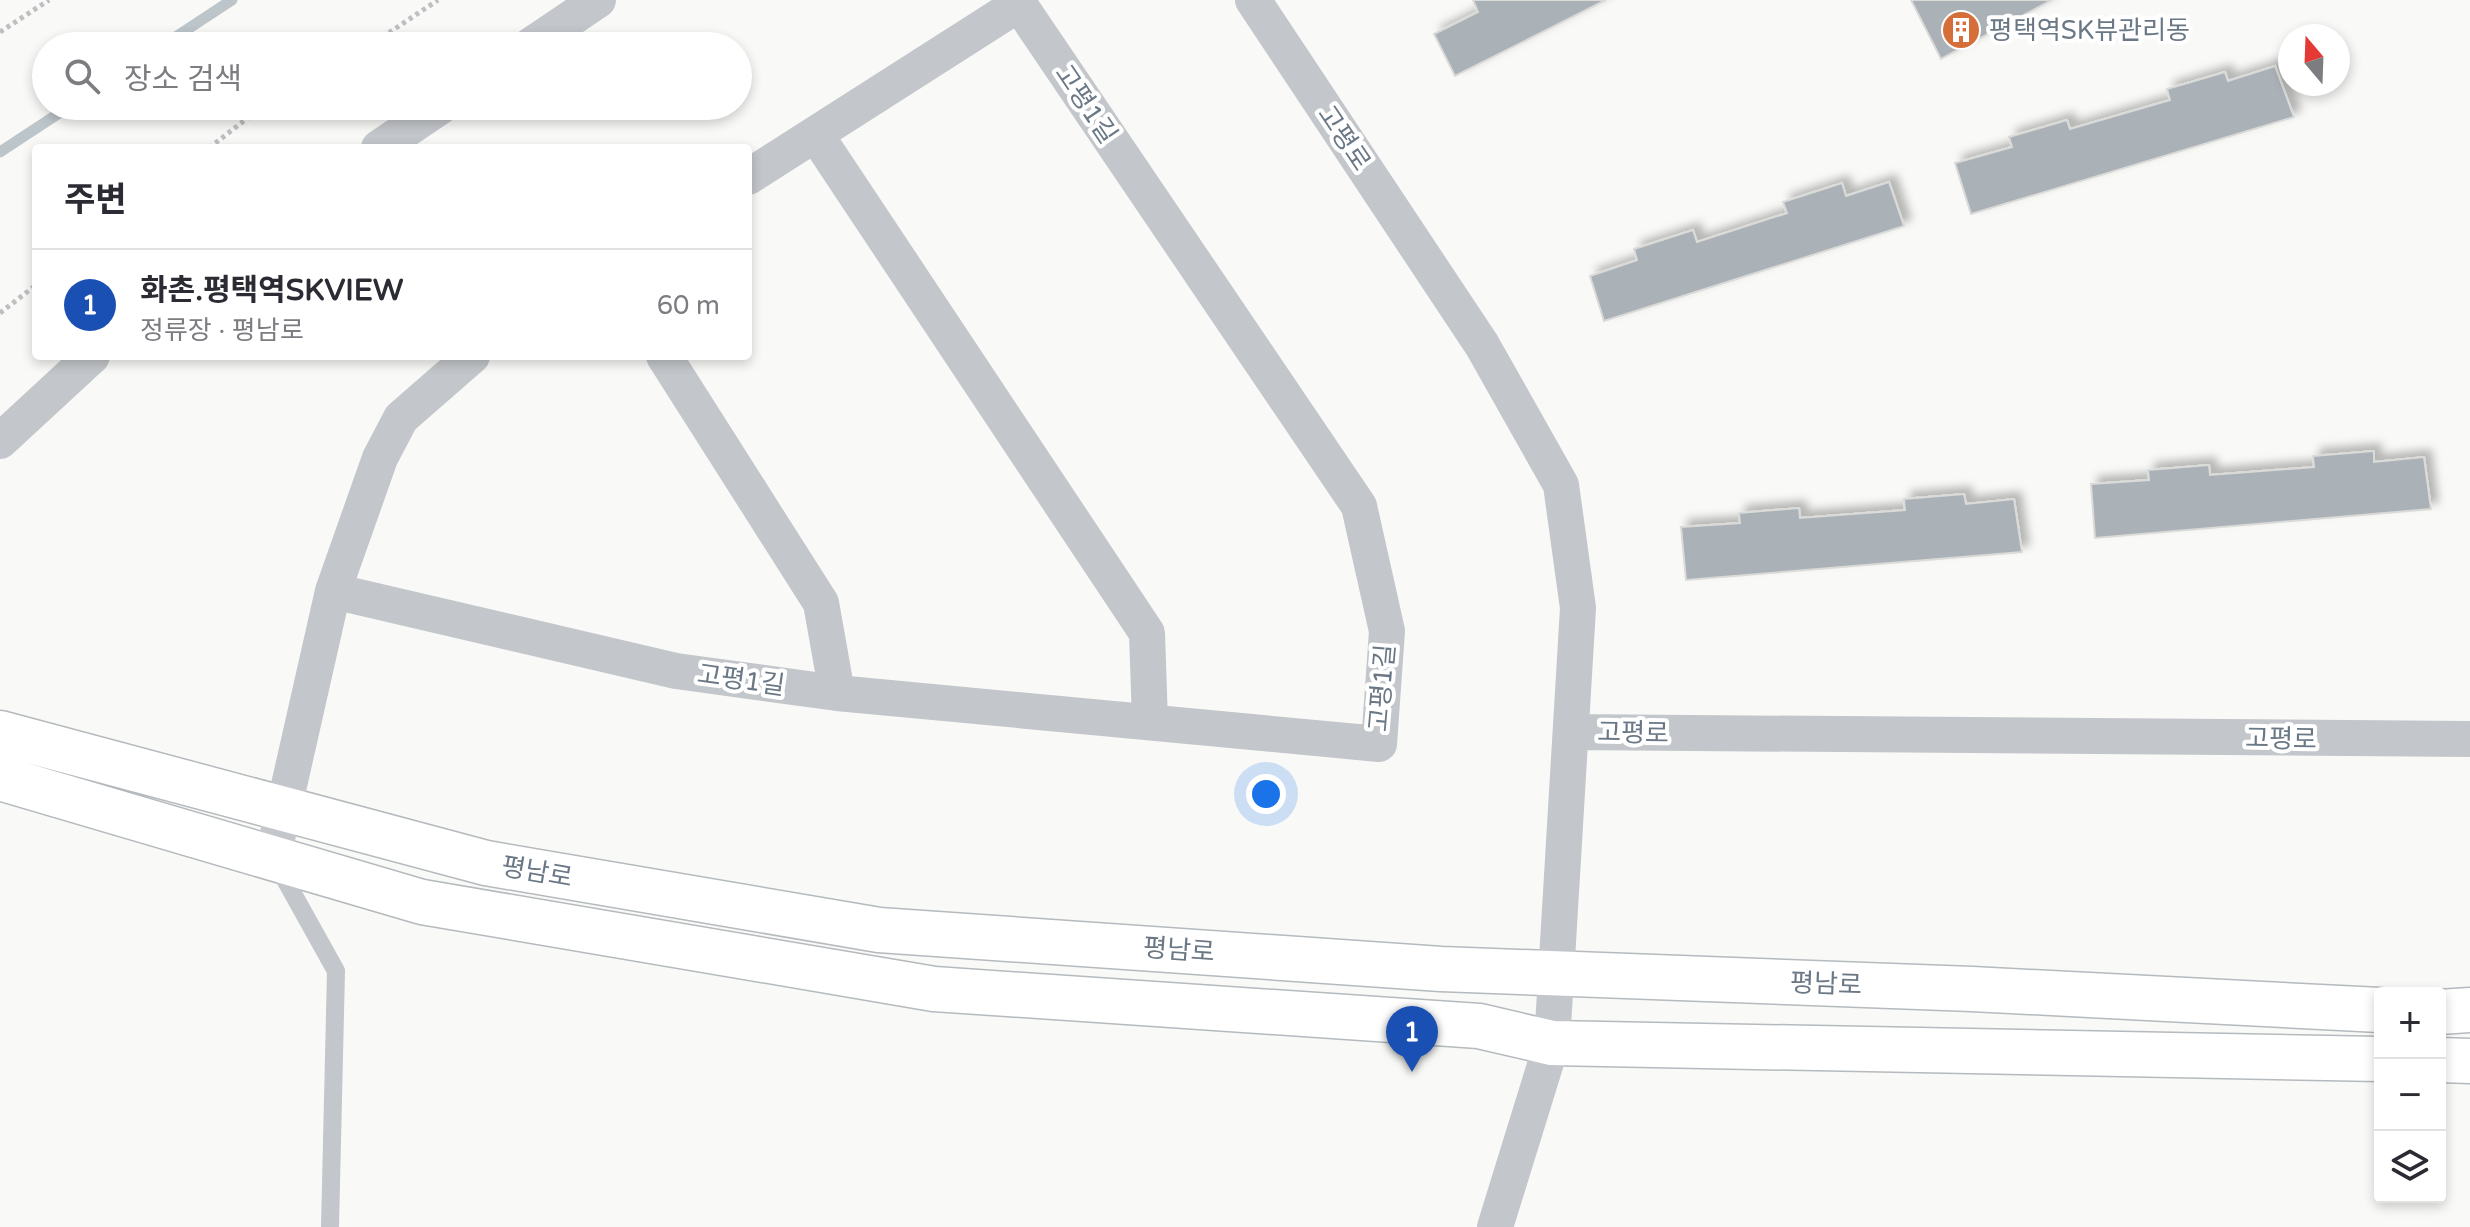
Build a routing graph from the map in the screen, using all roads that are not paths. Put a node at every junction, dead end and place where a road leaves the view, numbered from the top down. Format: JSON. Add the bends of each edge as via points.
{"nodes":[{"id":1,"x":598,"y":0,"type":"edge"},
{"id":2,"x":1253,"y":0,"type":"edge"},
{"id":3,"x":1022,"y":2,"type":"edge"},
{"id":4,"x":551,"y":32,"type":"edge"},
{"id":5,"x":420,"y":120,"type":"edge"},
{"id":6,"x":816,"y":135,"type":"junction"},
{"id":7,"x":385,"y":144,"type":"edge"},
{"id":8,"x":752,"y":175,"type":"edge"},
{"id":9,"x":88,"y":360,"type":"edge"},
{"id":10,"x":467,"y":360,"type":"edge"},
{"id":11,"x":667,"y":360,"type":"edge"},
{"id":12,"x":0,"y":441,"type":"edge"},
{"id":13,"x":333,"y":591,"type":"junction"},
{"id":14,"x":837,"y":693,"type":"junction"},
{"id":15,"x":1150,"y":722,"type":"junction"},
{"id":16,"x":1571,"y":732,"type":"junction"},
{"id":17,"x":0,"y":733,"type":"edge"},
{"id":18,"x":2470,"y":739,"type":"edge"},
{"id":19,"x":0,"y":778,"type":"edge"},
{"id":20,"x":283,"y":809,"type":"junction"},
{"id":21,"x":273,"y":856,"type":"junction"},
{"id":22,"x":1557,"y":974,"type":"junction"},
{"id":23,"x":2374,"y":1010,"type":"edge"},
{"id":24,"x":2470,"y":1010,"type":"edge"},
{"id":25,"x":2446,"y":1012,"type":"edge"},
{"id":26,"x":1552,"y":1043,"type":"junction"},
{"id":27,"x":2374,"y":1059,"type":"edge"},
{"id":28,"x":2446,"y":1060,"type":"edge"},
{"id":29,"x":2470,"y":1061,"type":"edge"},
{"id":30,"x":330,"y":1227,"type":"edge"},
{"id":31,"x":1495,"y":1227,"type":"edge"}],
"edges":[{"from":1,"to":4,"type":"street"},
{"from":2,"to":16,"type":"street","name":"고평로","via":[[1482,345],[1561,485],[1578,608]]},
{"from":3,"to":6,"type":"street","name":"고평1길"},
{"from":3,"to":15,"type":"street","name":"고평1길","via":[[1359,506],[1387,631],[1379,744]]},
{"from":5,"to":7,"type":"street"},
{"from":6,"to":8,"type":"street","name":"고평1길"},
{"from":6,"to":15,"type":"street","via":[[1147,633]]},
{"from":9,"to":12,"type":"street"},
{"from":10,"to":13,"type":"street","via":[[401,418],[380,458]]},
{"from":11,"to":14,"type":"street","via":[[821,603]]},
{"from":13,"to":14,"type":"street","name":"고평1길","via":[[676,671]]},
{"from":13,"to":20,"type":"street"},
{"from":14,"to":15,"type":"street","name":"고평1길"},
{"from":16,"to":18,"type":"street","name":"고평로"},
{"from":16,"to":22,"type":"street"},
{"from":17,"to":20,"type":"street","name":"평남로"},
{"from":19,"to":21,"type":"street","name":"평남로"},
{"from":20,"to":21,"type":"street"},
{"from":20,"to":22,"type":"street","name":"평남로","via":[[486,863],[879,930]]},
{"from":21,"to":26,"type":"street","name":"평남로","via":[[422,902],[934,989],[1479,1026]]},
{"from":21,"to":30,"type":"lane","via":[[336,971]]},
{"from":22,"to":23,"type":"street","name":"평남로"},
{"from":22,"to":26,"type":"street"},
{"from":24,"to":25,"type":"street"},
{"from":26,"to":27,"type":"street","name":"평남로"},
{"from":26,"to":31,"type":"street"},
{"from":28,"to":29,"type":"street"}]}
